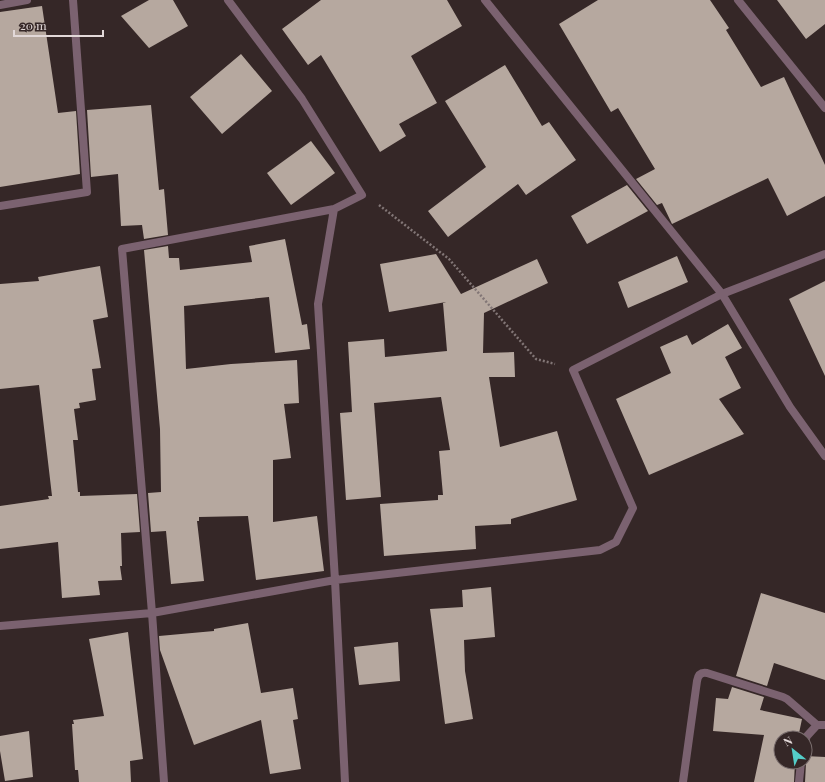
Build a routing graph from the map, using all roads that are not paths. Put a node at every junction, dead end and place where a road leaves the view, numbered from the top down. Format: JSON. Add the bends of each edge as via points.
{"nodes":[{"id":1,"x":27,"y":0,"type":"edge"},
{"id":2,"x":73,"y":0,"type":"edge"},
{"id":3,"x":228,"y":0,"type":"edge"},
{"id":4,"x":485,"y":0,"type":"edge"},
{"id":5,"x":738,"y":0,"type":"edge"},
{"id":6,"x":0,"y":5,"type":"edge"},
{"id":7,"x":825,"y":108,"type":"edge"},
{"id":8,"x":0,"y":206,"type":"edge"},
{"id":9,"x":334,"y":209,"type":"junction"},
{"id":10,"x":825,"y":254,"type":"edge"},
{"id":11,"x":722,"y":294,"type":"junction"},
{"id":12,"x":825,"y":456,"type":"edge"},
{"id":13,"x":335,"y":580,"type":"junction"},
{"id":14,"x":152,"y":613,"type":"junction"},
{"id":15,"x":0,"y":626,"type":"edge"},
{"id":16,"x":821,"y":725,"type":"edge"},
{"id":17,"x":813,"y":731,"type":"edge"},
{"id":18,"x":800,"y":770,"type":"edge"},
{"id":19,"x":164,"y":782,"type":"edge"},
{"id":20,"x":345,"y":782,"type":"edge"},
{"id":21,"x":683,"y":782,"type":"edge"},
{"id":22,"x":799,"y":782,"type":"edge"}],
"edges":[{"from":1,"to":6,"type":"street"},
{"from":2,"to":8,"type":"street","via":[[87,192]]},
{"from":3,"to":9,"type":"street","via":[[302,99],[362,195]]},
{"from":4,"to":11,"type":"street"},
{"from":5,"to":7,"type":"street"},
{"from":9,"to":13,"type":"street","via":[[318,304]]},
{"from":9,"to":14,"type":"street","via":[[122,249]]},
{"from":10,"to":11,"type":"street"},
{"from":11,"to":12,"type":"street","via":[[790,406]]},
{"from":11,"to":13,"type":"street","via":[[573,370],[633,508],[616,542],[600,550]]},
{"from":13,"to":14,"type":"street"},
{"from":13,"to":20,"type":"street"},
{"from":14,"to":15,"type":"street"},
{"from":14,"to":19,"type":"street"},
{"from":16,"to":17,"type":"street"},
{"from":16,"to":21,"type":"street","via":[[787,699],[702,673],[697,681]]},
{"from":18,"to":22,"type":"street"}]}
